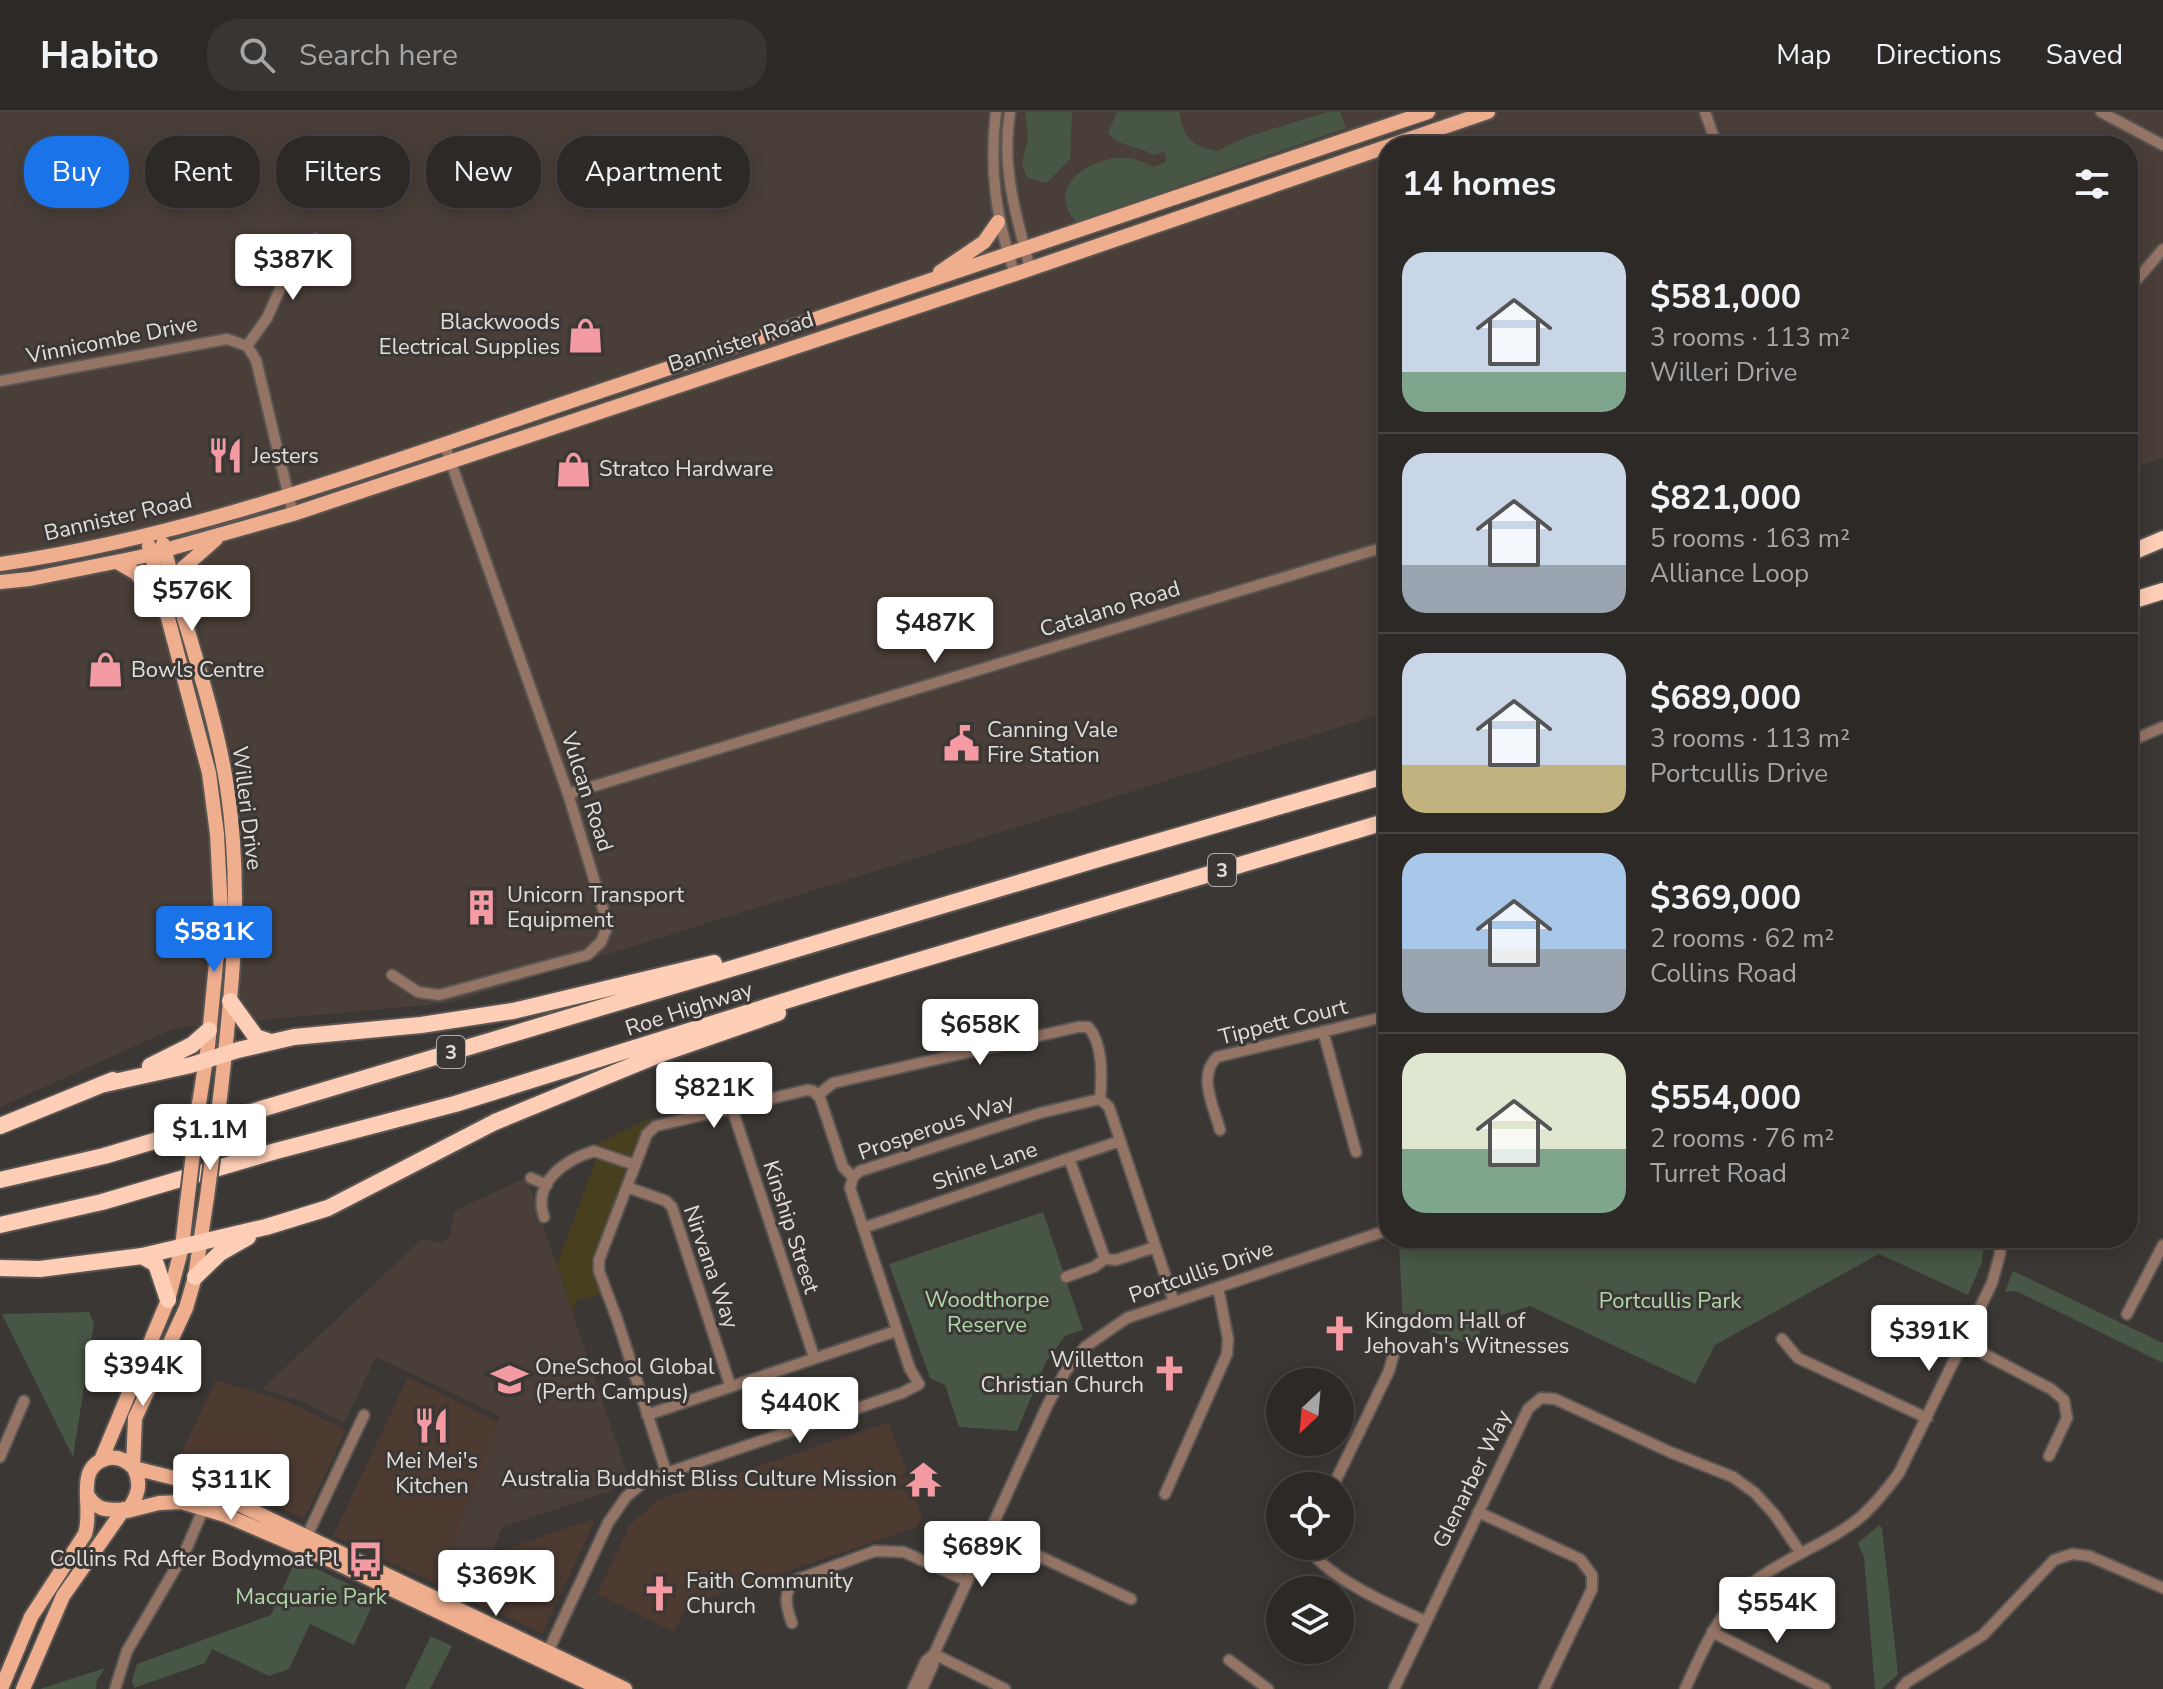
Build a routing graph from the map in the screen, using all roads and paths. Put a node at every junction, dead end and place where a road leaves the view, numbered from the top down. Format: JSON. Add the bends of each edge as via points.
{"nodes":[{"id":1,"x":996,"y":112,"type":"edge"},
{"id":2,"x":1010,"y":112,"type":"edge"},
{"id":3,"x":1428,"y":112,"type":"edge"},
{"id":4,"x":1488,"y":112,"type":"edge"},
{"id":5,"x":1705,"y":112,"type":"edge"},
{"id":6,"x":2101,"y":112,"type":"edge"},
{"id":7,"x":1418,"y":136,"type":"edge"},
{"id":8,"x":1713,"y":136,"type":"edge"},
{"id":9,"x":2163,"y":145,"type":"edge"},
{"id":10,"x":1378,"y":149,"type":"edge"},
{"id":11,"x":998,"y":222,"type":"junction"},
{"id":12,"x":315,"y":239,"type":"dead end"},
{"id":13,"x":1025,"y":249,"type":"junction"},
{"id":14,"x":2163,"y":249,"type":"edge"},
{"id":15,"x":1008,"y":256,"type":"junction"},
{"id":16,"x":1030,"y":268,"type":"junction"},
{"id":17,"x":1015,"y":274,"type":"junction"},
{"id":18,"x":2138,"y":278,"type":"edge"},
{"id":19,"x":927,"y":282,"type":"junction"},
{"id":20,"x":247,"y":346,"type":"junction"},
{"id":21,"x":0,"y":381,"type":"edge"},
{"id":22,"x":444,"y":443,"type":"junction"},
{"id":23,"x":452,"y":462,"type":"junction"},
{"id":24,"x":288,"y":495,"type":"junction"},
{"id":25,"x":293,"y":514,"type":"junction"},
{"id":26,"x":153,"y":533,"type":"junction"},
{"id":27,"x":220,"y":536,"type":"junction"},
{"id":28,"x":2163,"y":539,"type":"edge"},
{"id":29,"x":2163,"y":546,"type":"edge"},
{"id":30,"x":1378,"y":549,"type":"edge"},
{"id":31,"x":2138,"y":550,"type":"edge"},
{"id":32,"x":158,"y":552,"type":"junction"},
{"id":33,"x":2138,"y":552,"type":"edge"},
{"id":34,"x":117,"y":562,"type":"junction"},
{"id":35,"x":0,"y":564,"type":"edge"},
{"id":36,"x":0,"y":582,"type":"edge"},
{"id":37,"x":174,"y":584,"type":"junction"},
{"id":38,"x":2163,"y":591,"type":"edge"},
{"id":39,"x":2163,"y":599,"type":"edge"},
{"id":40,"x":2138,"y":600,"type":"edge"},
{"id":41,"x":2138,"y":603,"type":"edge"},
{"id":42,"x":166,"y":611,"type":"junction"},
{"id":43,"x":2161,"y":728,"type":"edge"},
{"id":44,"x":2138,"y":738,"type":"edge"},
{"id":45,"x":2163,"y":740,"type":"edge"},
{"id":46,"x":1378,"y":778,"type":"edge"},
{"id":47,"x":568,"y":794,"type":"junction"},
{"id":48,"x":1378,"y":824,"type":"edge"},
{"id":49,"x":901,"y":917,"type":"junction"},
{"id":50,"x":392,"y":975,"type":"dead end"},
{"id":51,"x":846,"y":982,"type":"junction"},
{"id":52,"x":230,"y":1001,"type":"junction"},
{"id":53,"x":1378,"y":1018,"type":"edge"},
{"id":54,"x":209,"y":1030,"type":"junction"},
{"id":55,"x":1323,"y":1031,"type":"junction"},
{"id":56,"x":271,"y":1042,"type":"junction"},
{"id":57,"x":225,"y":1054,"type":"junction"},
{"id":58,"x":206,"y":1060,"type":"junction"},
{"id":59,"x":105,"y":1084,"type":"junction"},
{"id":60,"x":818,"y":1095,"type":"junction"},
{"id":61,"x":1100,"y":1099,"type":"junction"},
{"id":62,"x":732,"y":1108,"type":"junction"},
{"id":63,"x":0,"y":1126,"type":"edge"},
{"id":64,"x":1220,"y":1130,"type":"dead end"},
{"id":65,"x":1120,"y":1141,"type":"junction"},
{"id":66,"x":1356,"y":1152,"type":"dead end"},
{"id":67,"x":1069,"y":1158,"type":"junction"},
{"id":68,"x":635,"y":1165,"type":"junction"},
{"id":69,"x":853,"y":1177,"type":"junction"},
{"id":70,"x":531,"y":1178,"type":"dead end"},
{"id":71,"x":0,"y":1180,"type":"edge"},
{"id":72,"x":547,"y":1185,"type":"junction"},
{"id":73,"x":627,"y":1187,"type":"junction"},
{"id":74,"x":544,"y":1217,"type":"dead end"},
{"id":75,"x":0,"y":1225,"type":"edge"},
{"id":76,"x":266,"y":1227,"type":"junction"},
{"id":77,"x":863,"y":1228,"type":"junction"},
{"id":78,"x":1378,"y":1233,"type":"edge"},
{"id":79,"x":201,"y":1243,"type":"junction"},
{"id":80,"x":2163,"y":1245,"type":"edge"},
{"id":81,"x":182,"y":1247,"type":"junction"},
{"id":82,"x":1155,"y":1247,"type":"junction"},
{"id":83,"x":2000,"y":1248,"type":"edge"},
{"id":84,"x":142,"y":1256,"type":"junction"},
{"id":85,"x":1105,"y":1259,"type":"junction"},
{"id":86,"x":0,"y":1268,"type":"edge"},
{"id":87,"x":195,"y":1277,"type":"junction"},
{"id":88,"x":1066,"y":1277,"type":"dead end"},
{"id":89,"x":1218,"y":1287,"type":"junction"},
{"id":90,"x":168,"y":1300,"type":"junction"},
{"id":91,"x":1174,"y":1302,"type":"junction"},
{"id":92,"x":2127,"y":1314,"type":"dead end"},
{"id":93,"x":896,"y":1331,"type":"junction"},
{"id":94,"x":1782,"y":1339,"type":"dead end"},
{"id":95,"x":1963,"y":1343,"type":"junction"},
{"id":96,"x":1394,"y":1353,"type":"dead end"},
{"id":97,"x":814,"y":1357,"type":"junction"},
{"id":98,"x":730,"y":1385,"type":"junction"},
{"id":99,"x":24,"y":1401,"type":"dead end"},
{"id":100,"x":364,"y":1415,"type":"dead end"},
{"id":101,"x":647,"y":1415,"type":"junction"},
{"id":102,"x":1927,"y":1418,"type":"junction"},
{"id":103,"x":2049,"y":1456,"type":"dead end"},
{"id":104,"x":0,"y":1457,"type":"edge"},
{"id":105,"x":101,"y":1460,"type":"junction"},
{"id":106,"x":134,"y":1467,"type":"junction"},
{"id":107,"x":666,"y":1472,"type":"junction"},
{"id":108,"x":1340,"y":1472,"type":"edge"},
{"id":109,"x":211,"y":1491,"type":"junction"},
{"id":110,"x":1165,"y":1494,"type":"dead end"},
{"id":111,"x":88,"y":1496,"type":"junction"},
{"id":112,"x":204,"y":1508,"type":"junction"},
{"id":113,"x":126,"y":1510,"type":"junction"},
{"id":114,"x":1478,"y":1512,"type":"junction"},
{"id":115,"x":989,"y":1533,"type":"junction"},
{"id":116,"x":304,"y":1542,"type":"junction"},
{"id":117,"x":1800,"y":1552,"type":"junction"},
{"id":118,"x":1319,"y":1560,"type":"edge"},
{"id":119,"x":967,"y":1581,"type":"junction"},
{"id":120,"x":2163,"y":1588,"type":"edge"},
{"id":121,"x":1131,"y":1599,"type":"dead end"},
{"id":122,"x":1425,"y":1621,"type":"junction"},
{"id":123,"x":792,"y":1623,"type":"dead end"},
{"id":124,"x":1712,"y":1632,"type":"junction"},
{"id":125,"x":934,"y":1654,"type":"junction"},
{"id":126,"x":546,"y":1657,"type":"junction"},
{"id":127,"x":1229,"y":1660,"type":"dead end"},
{"id":128,"x":1,"y":1685,"type":"edge"},
{"id":129,"x":21,"y":1689,"type":"edge"},
{"id":130,"x":115,"y":1689,"type":"edge"},
{"id":131,"x":601,"y":1689,"type":"edge"},
{"id":132,"x":625,"y":1689,"type":"edge"},
{"id":133,"x":913,"y":1689,"type":"edge"},
{"id":134,"x":922,"y":1689,"type":"edge"},
{"id":135,"x":1005,"y":1689,"type":"edge"},
{"id":136,"x":1268,"y":1689,"type":"edge"},
{"id":137,"x":1394,"y":1689,"type":"edge"},
{"id":138,"x":1544,"y":1689,"type":"edge"},
{"id":139,"x":1685,"y":1689,"type":"edge"},
{"id":140,"x":1825,"y":1689,"type":"edge"},
{"id":141,"x":1901,"y":1689,"type":"edge"}],
"edges":[{"from":1,"to":11,"type":"street","via":[[992,150]]},
{"from":2,"to":13,"type":"street","via":[[1007,170]]},
{"from":3,"to":13,"type":"main road","name":"Bannister Road"},
{"from":4,"to":7,"type":"main road","name":"Bannister Road"},
{"from":5,"to":8,"type":"street"},
{"from":6,"to":9,"type":"street"},
{"from":10,"to":16,"type":"main road","name":"Bannister Road"},
{"from":11,"to":15,"type":"street"},
{"from":11,"to":19,"type":"main road","via":[[984,242]]},
{"from":12,"to":20,"type":"street","via":[[293,260],[267,318]]},
{"from":13,"to":15,"type":"main road","name":"Bannister Road"},
{"from":13,"to":16,"type":"street"},
{"from":14,"to":18,"type":"street"},
{"from":15,"to":17,"type":"street"},
{"from":15,"to":19,"type":"main road","name":"Bannister Road"},
{"from":16,"to":17,"type":"main road","name":"Bannister Road"},
{"from":17,"to":23,"type":"main road","name":"Bannister Road"},
{"from":19,"to":22,"type":"main road","name":"Bannister Road"},
{"from":20,"to":21,"type":"street","name":"Vinnicombe Drive","via":[[227,339]]},
{"from":20,"to":24,"type":"street","via":[[256,360]]},
{"from":22,"to":23,"type":"street","name":"Vulcan Road"},
{"from":22,"to":24,"type":"main road","name":"Bannister Road"},
{"from":23,"to":25,"type":"main road","name":"Bannister Road"},
{"from":23,"to":47,"type":"street","name":"Vulcan Road"},
{"from":24,"to":25,"type":"street"},
{"from":24,"to":26,"type":"main road","name":"Bannister Road"},
{"from":25,"to":27,"type":"main road","name":"Bannister Road"},
{"from":26,"to":32,"type":"main road","name":"Willeri Drive"},
{"from":26,"to":35,"type":"main road","name":"Bannister Road"},
{"from":27,"to":32,"type":"main road","name":"Bannister Road"},
{"from":27,"to":37,"type":"main road","via":[[183,568]]},
{"from":28,"to":31,"type":"highway"},
{"from":29,"to":33,"type":"highway"},
{"from":30,"to":47,"type":"street","name":"Catalano Road"},
{"from":32,"to":34,"type":"main road","name":"Bannister Road"},
{"from":32,"to":37,"type":"main road","name":"Willeri Drive"},
{"from":32,"to":42,"type":"main road","name":"Willeri Drive"},
{"from":34,"to":36,"type":"main road","name":"Bannister Road"},
{"from":34,"to":42,"type":"main road","via":[[136,573]]},
{"from":37,"to":52,"type":"main road","name":"Willeri Drive","via":[[227,784],[236,898]]},
{"from":38,"to":40,"type":"highway"},
{"from":39,"to":41,"type":"highway"},
{"from":42,"to":54,"type":"main road","name":"Willeri Drive","via":[[205,758],[217,834],[221,912]]},
{"from":43,"to":44,"type":"street"},
{"from":43,"to":45,"type":"street"},
{"from":46,"to":49,"type":"highway","name":"Roe Highway","number":"3"},
{"from":47,"to":50,"type":"street","name":"Vulcan Road","via":[[608,925],[601,942],[587,955],[439,995],[418,992]]},
{"from":48,"to":51,"type":"highway","name":"Roe Highway","number":"3"},
{"from":49,"to":56,"type":"highway","via":[[513,1011]]},
{"from":49,"to":71,"type":"highway","name":"Roe Highway","number":"3","via":[[104,1156]]},
{"from":51,"to":75,"type":"highway","name":"Roe Highway","number":"3","via":[[455,1104]]},
{"from":51,"to":76,"type":"highway","via":[[761,1021],[658,1055],[495,1122],[328,1208]]},
{"from":52,"to":56,"type":"highway","via":[[256,1037]]},
{"from":52,"to":57,"type":"main road","name":"Willeri Drive"},
{"from":53,"to":55,"type":"street","name":"Tippett Court"},
{"from":54,"to":58,"type":"main road","name":"Willeri Drive"},
{"from":54,"to":59,"type":"highway","via":[[166,1060]]},
{"from":55,"to":64,"type":"street","name":"Tippett Court","via":[[1217,1057],[1206,1078]]},
{"from":55,"to":66,"type":"street"},
{"from":56,"to":57,"type":"highway"},
{"from":57,"to":58,"type":"highway"},
{"from":57,"to":79,"type":"main road","name":"Willeri Drive","bridge":true},
{"from":58,"to":59,"type":"highway"},
{"from":58,"to":81,"type":"main road","name":"Willeri Drive","bridge":true},
{"from":59,"to":63,"type":"highway"},
{"from":60,"to":61,"type":"street","via":[[833,1083],[1088,1027],[1098,1047]]},
{"from":60,"to":62,"type":"street","via":[[807,1090]]},
{"from":60,"to":69,"type":"street","via":[[843,1167]]},
{"from":61,"to":65,"type":"street","via":[[1109,1107]]},
{"from":61,"to":69,"type":"street","name":"Prosperous Way","via":[[1040,1113]]},
{"from":62,"to":68,"type":"street","via":[[650,1129]]},
{"from":62,"to":97,"type":"street","name":"Kinship Street"},
{"from":65,"to":67,"type":"street","name":"Shine Lane"},
{"from":65,"to":82,"type":"street"},
{"from":67,"to":77,"type":"street","name":"Shine Lane"},
{"from":67,"to":85,"type":"street"},
{"from":68,"to":72,"type":"street","via":[[594,1151],[560,1167]]},
{"from":68,"to":73,"type":"street"},
{"from":69,"to":77,"type":"street","via":[[850,1188]]},
{"from":70,"to":72,"type":"street"},
{"from":72,"to":74,"type":"street"},
{"from":73,"to":98,"type":"street","name":"Nirvana Way","via":[[672,1207]]},
{"from":73,"to":101,"type":"street","via":[[599,1271]]},
{"from":76,"to":79,"type":"highway"},
{"from":76,"to":87,"type":"highway","via":[[220,1253]]},
{"from":77,"to":93,"type":"street"},
{"from":78,"to":89,"type":"street","name":"Portcullis Drive"},
{"from":79,"to":81,"type":"highway"},
{"from":79,"to":87,"type":"main road","name":"Willeri Drive"},
{"from":80,"to":92,"type":"street"},
{"from":81,"to":84,"type":"highway"},
{"from":81,"to":90,"type":"main road","name":"Willeri Drive"},
{"from":82,"to":85,"type":"street"},
{"from":82,"to":91,"type":"street"},
{"from":83,"to":95,"type":"street","via":[[1992,1283]]},
{"from":84,"to":86,"type":"highway","via":[[40,1269]]},
{"from":84,"to":90,"type":"highway","via":[[156,1264]]},
{"from":85,"to":88,"type":"street"},
{"from":87,"to":106,"type":"main road","name":"Willeri Drive","via":[[135,1418]]},
{"from":89,"to":91,"type":"street","name":"Portcullis Drive"},
{"from":89,"to":110,"type":"street","via":[[1227,1354]]},
{"from":90,"to":105,"type":"main road","name":"Willeri Drive"},
{"from":91,"to":115,"type":"street","name":"Portcullis Drive","via":[[1127,1318],[1097,1337],[1065,1372]]},
{"from":93,"to":97,"type":"street"},
{"from":93,"to":107,"type":"street","via":[[919,1384]]},
{"from":94,"to":102,"type":"street","via":[[1798,1358]]},
{"from":95,"to":102,"type":"street"},
{"from":95,"to":103,"type":"street","via":[[2064,1400],[2067,1418]]},
{"from":96,"to":108,"type":"street"},
{"from":97,"to":98,"type":"street"},
{"from":98,"to":101,"type":"street"},
{"from":99,"to":104,"type":"street"},
{"from":100,"to":116,"type":"street"},
{"from":101,"to":107,"type":"street"},
{"from":102,"to":117,"type":"street","via":[[1880,1498],[1836,1534]]},
{"from":105,"to":106,"type":"main road","via":[[120,1458]]},
{"from":105,"to":111,"type":"main road","name":"Willeri Drive","via":[[88,1473]]},
{"from":106,"to":109,"type":"main road"},
{"from":106,"to":113,"type":"main road","name":"Willeri Drive","via":[[139,1489]]},
{"from":107,"to":126,"type":"street","via":[[626,1497],[608,1523]]},
{"from":109,"to":112,"type":"street"},
{"from":109,"to":116,"type":"main road"},
{"from":111,"to":113,"type":"main road","via":[[106,1511]]},
{"from":111,"to":128,"type":"main road","name":"Willeri Drive","via":[[85,1534],[31,1617]]},
{"from":112,"to":113,"type":"main road","via":[[181,1502]]},
{"from":112,"to":116,"type":"main road"},
{"from":112,"to":130,"type":"street","via":[[185,1552],[127,1651]]},
{"from":113,"to":129,"type":"main road","name":"Willeri Drive","via":[[63,1596]]},
{"from":114,"to":117,"type":"street","name":"Glenarber Way","via":[[1528,1409],[1541,1398],[1555,1399],[1733,1477],[1775,1515]]},
{"from":114,"to":122,"type":"street","name":"Glenarber Way"},
{"from":114,"to":138,"type":"street","via":[[1580,1559],[1592,1575],[1592,1589]]},
{"from":115,"to":119,"type":"street","name":"Portcullis Drive"},
{"from":115,"to":121,"type":"street"},
{"from":116,"to":126,"type":"main road"},
{"from":117,"to":124,"type":"street","via":[[1753,1583]]},
{"from":118,"to":122,"type":"street","via":[[1358,1589]]},
{"from":119,"to":123,"type":"street","via":[[904,1552],[875,1551],[790,1585],[785,1600]]},
{"from":119,"to":125,"type":"street","name":"Portcullis Drive"},
{"from":120,"to":141,"type":"street","via":[[2089,1556],[2054,1560],[1983,1635]]},
{"from":122,"to":137,"type":"street","name":"Glenarber Way"},
{"from":124,"to":139,"type":"street"},
{"from":124,"to":140,"type":"street"},
{"from":125,"to":133,"type":"street","name":"Portcullis Drive"},
{"from":125,"to":134,"type":"street","name":"Portcullis Drive"},
{"from":125,"to":135,"type":"street"},
{"from":126,"to":131,"type":"main road"},
{"from":126,"to":132,"type":"main road"},
{"from":127,"to":136,"type":"street"},
{"from":128,"to":129,"type":"street"}]}
